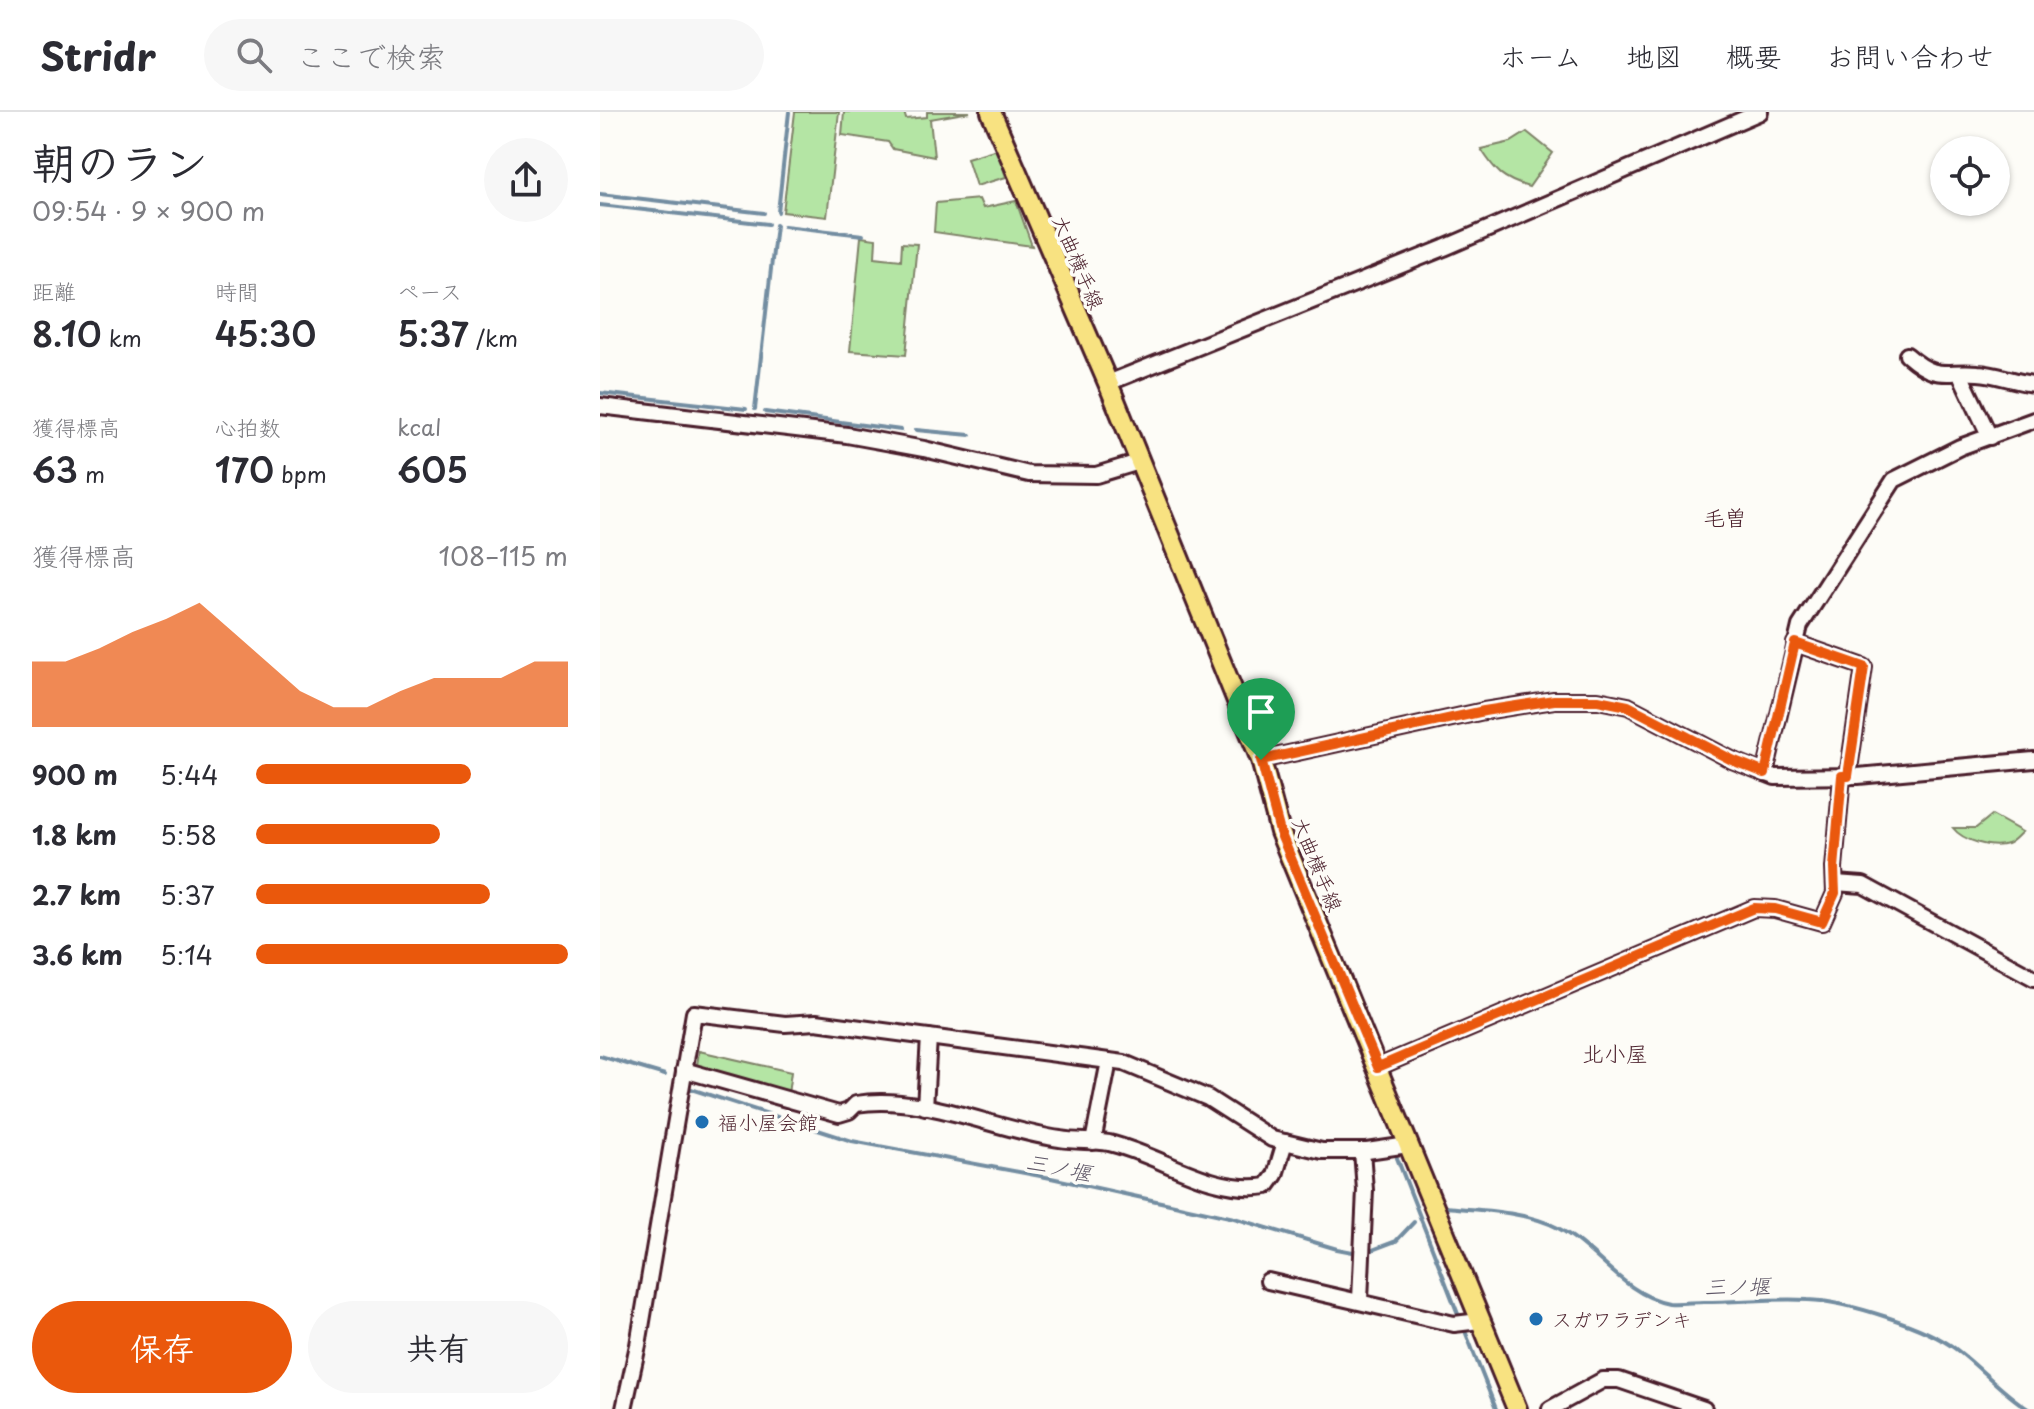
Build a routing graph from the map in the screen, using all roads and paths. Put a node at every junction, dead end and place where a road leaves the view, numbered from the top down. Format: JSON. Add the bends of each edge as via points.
{"nodes":[{"id":1,"x":991,"y":112,"type":"edge"},
{"id":2,"x":1760,"y":112,"type":"edge"},
{"id":3,"x":1907,"y":355,"type":"dead end"},
{"id":4,"x":1960,"y":374,"type":"junction"},
{"id":5,"x":1108,"y":383,"type":"junction"},
{"id":6,"x":2034,"y":384,"type":"edge"},
{"id":7,"x":600,"y":406,"type":"edge"},
{"id":8,"x":2034,"y":420,"type":"edge"},
{"id":9,"x":1990,"y":437,"type":"junction"},
{"id":10,"x":1139,"y":462,"type":"junction"},
{"id":11,"x":1795,"y":643,"type":"junction"},
{"id":12,"x":1261,"y":760,"type":"junction"},
{"id":13,"x":2034,"y":760,"type":"edge"},
{"id":14,"x":1765,"y":773,"type":"junction"},
{"id":15,"x":1845,"y":776,"type":"junction"},
{"id":16,"x":1835,"y":883,"type":"junction"},
{"id":17,"x":2034,"y":978,"type":"edge"},
{"id":18,"x":929,"y":1037,"type":"junction"},
{"id":19,"x":1109,"y":1061,"type":"junction"},
{"id":20,"x":1378,"y":1067,"type":"junction"},
{"id":21,"x":684,"y":1070,"type":"junction"},
{"id":22,"x":925,"y":1107,"type":"junction"},
{"id":23,"x":1093,"y":1142,"type":"junction"},
{"id":24,"x":1285,"y":1142,"type":"junction"},
{"id":25,"x":1408,"y":1145,"type":"junction"},
{"id":26,"x":1362,"y":1151,"type":"junction"},
{"id":27,"x":1268,"y":1281,"type":"dead end"},
{"id":28,"x":1360,"y":1300,"type":"junction"},
{"id":29,"x":1480,"y":1321,"type":"junction"},
{"id":30,"x":624,"y":1409,"type":"edge"},
{"id":31,"x":1517,"y":1409,"type":"edge"},
{"id":32,"x":1550,"y":1409,"type":"edge"},
{"id":33,"x":1704,"y":1409,"type":"edge"}],
"edges":[{"from":1,"to":5,"type":"main road","name":"大曲横手線"},
{"from":2,"to":5,"type":"street","via":[[1444,248]]},
{"from":3,"to":4,"type":"street","via":[[1922,368]]},
{"from":4,"to":6,"type":"street"},
{"from":4,"to":9,"type":"street"},
{"from":5,"to":10,"type":"main road","name":"大曲横手線"},
{"from":7,"to":10,"type":"street","via":[[847,435],[1029,474],[1096,475]]},
{"from":8,"to":9,"type":"street"},
{"from":9,"to":11,"type":"street","via":[[1894,480],[1800,626]]},
{"from":10,"to":12,"type":"main road","name":"大曲横手線"},
{"from":11,"to":14,"type":"street"},
{"from":11,"to":15,"type":"street","via":[[1864,667]]},
{"from":12,"to":14,"type":"street","via":[[1484,711],[1554,700],[1598,700],[1628,706]]},
{"from":12,"to":20,"type":"main road","name":"大曲横手線","via":[[1280,832]]},
{"from":13,"to":15,"type":"street"},
{"from":14,"to":15,"type":"street"},
{"from":15,"to":16,"type":"street"},
{"from":16,"to":17,"type":"street","via":[[1863,885]]},
{"from":16,"to":20,"type":"street","via":[[1822,922],[1754,908]]},
{"from":18,"to":19,"type":"street"},
{"from":18,"to":21,"type":"street","via":[[694,1013]]},
{"from":18,"to":22,"type":"street"},
{"from":19,"to":23,"type":"street"},
{"from":19,"to":24,"type":"street","via":[[1208,1098]]},
{"from":20,"to":25,"type":"main road","name":"大曲横手線"},
{"from":21,"to":22,"type":"street","via":[[839,1114],[868,1102]]},
{"from":21,"to":30,"type":"street"},
{"from":22,"to":23,"type":"street"},
{"from":23,"to":24,"type":"street","via":[[1226,1184],[1255,1188],[1267,1186],[1275,1175]]},
{"from":24,"to":26,"type":"street","via":[[1322,1151]]},
{"from":25,"to":26,"type":"street"},
{"from":25,"to":29,"type":"main road","name":"大曲横手線"},
{"from":26,"to":28,"type":"street"},
{"from":27,"to":28,"type":"street"},
{"from":28,"to":29,"type":"street","via":[[1454,1324]]},
{"from":29,"to":31,"type":"main road","name":"大曲横手線"},
{"from":32,"to":33,"type":"street","via":[[1603,1380],[1619,1380]]}]}
